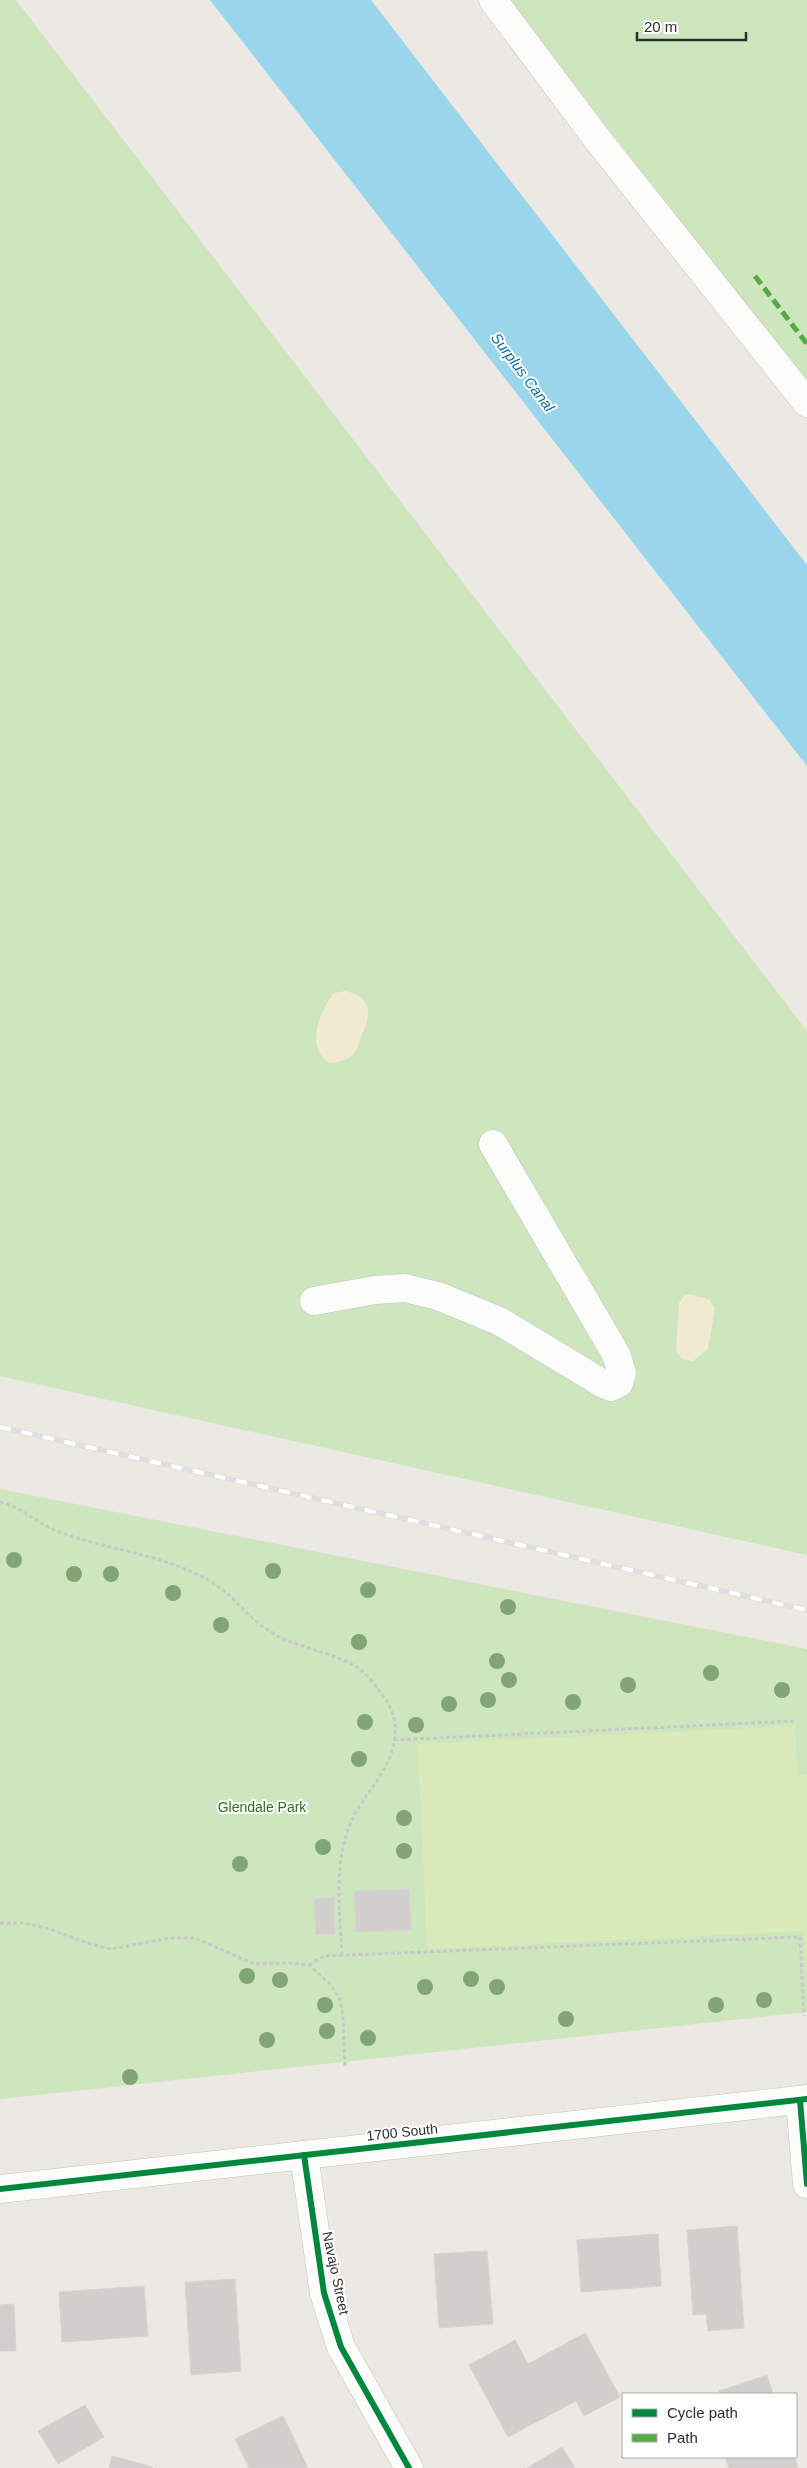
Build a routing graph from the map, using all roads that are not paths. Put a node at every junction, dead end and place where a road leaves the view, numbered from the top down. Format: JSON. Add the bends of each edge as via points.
{"nodes":[{"id":1,"x":494,"y":0,"type":"edge"},
{"id":2,"x":807,"y":403,"type":"edge"},
{"id":3,"x":493,"y":1144,"type":"dead end"},
{"id":4,"x":314,"y":1302,"type":"dead end"},
{"id":5,"x":804,"y":2099,"type":"edge"},
{"id":6,"x":304,"y":2155,"type":"junction"},
{"id":7,"x":807,"y":2184,"type":"edge"},
{"id":8,"x":0,"y":2189,"type":"edge"},
{"id":9,"x":409,"y":2468,"type":"edge"}],
"edges":[{"from":1,"to":2,"type":"street","via":[[598,140]]},
{"from":3,"to":4,"type":"street","via":[[616,1354],[622,1373],[619,1383],[611,1387],[602,1384],[499,1321],[438,1296],[405,1288],[375,1290]]},
{"from":5,"to":6,"type":"street","name":"1700 South"},
{"from":5,"to":7,"type":"street"},
{"from":6,"to":8,"type":"street","name":"1700 South"},
{"from":6,"to":9,"type":"street","name":"Navajo Street","via":[[324,2293],[340,2347]]}]}
